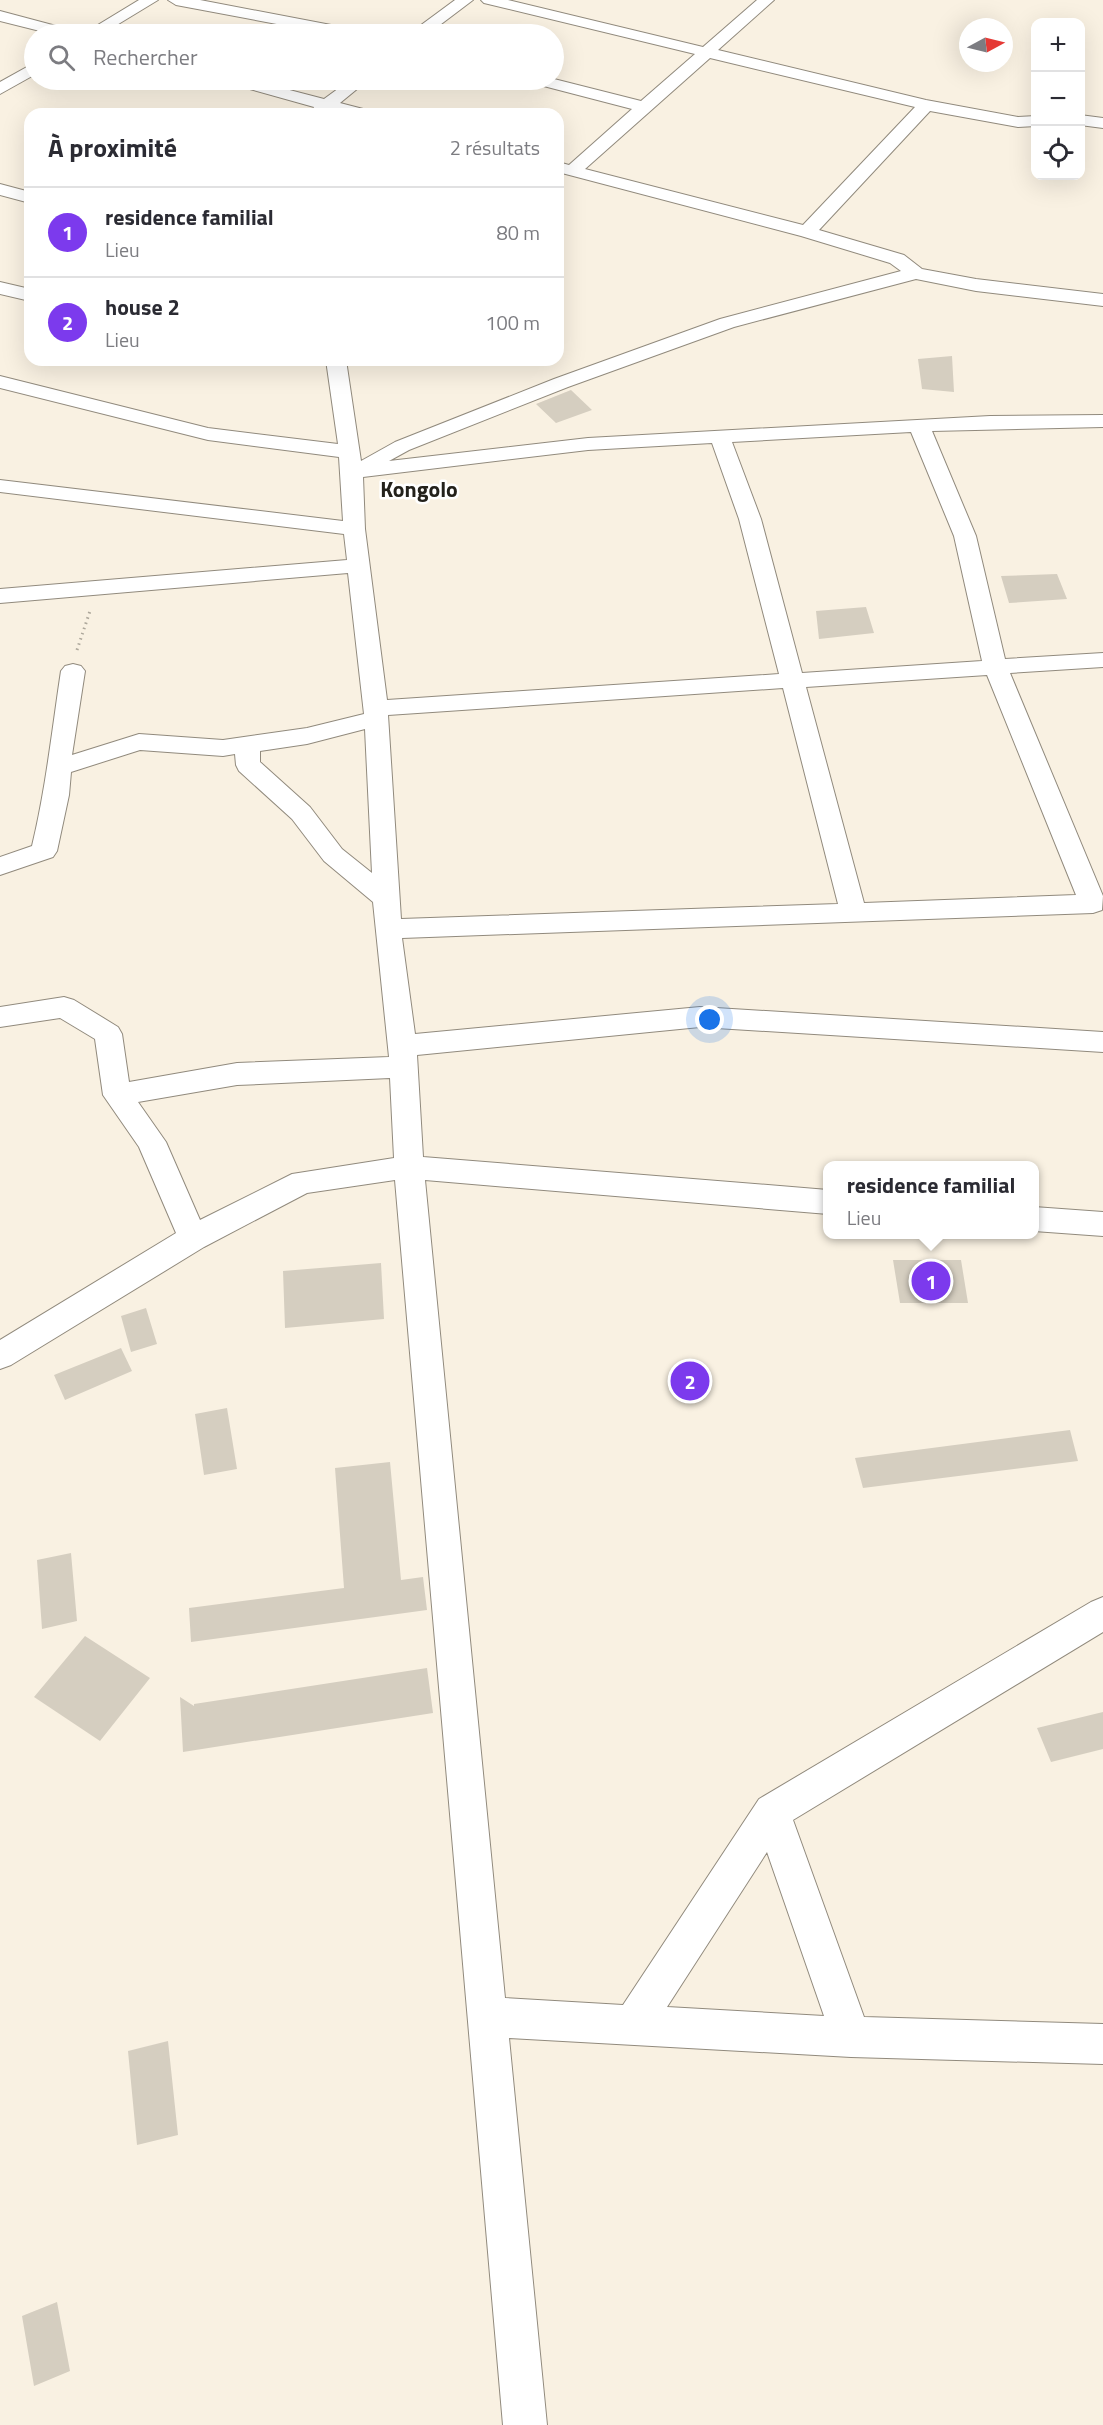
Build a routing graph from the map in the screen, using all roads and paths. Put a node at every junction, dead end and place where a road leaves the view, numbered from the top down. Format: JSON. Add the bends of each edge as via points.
{"nodes":[{"id":1,"x":150,"y":0,"type":"edge"},
{"id":2,"x":176,"y":0,"type":"edge"},
{"id":3,"x":465,"y":0,"type":"edge"},
{"id":4,"x":489,"y":0,"type":"edge"},
{"id":5,"x":766,"y":0,"type":"edge"},
{"id":6,"x":0,"y":16,"type":"edge"},
{"id":7,"x":31,"y":24,"type":"edge"},
{"id":8,"x":108,"y":24,"type":"edge"},
{"id":9,"x":300,"y":24,"type":"edge"},
{"id":10,"x":433,"y":24,"type":"edge"},
{"id":11,"x":708,"y":52,"type":"junction"},
{"id":12,"x":24,"y":74,"type":"edge"},
{"id":13,"x":564,"y":87,"type":"edge"},
{"id":14,"x":0,"y":89,"type":"edge"},
{"id":15,"x":265,"y":90,"type":"edge"},
{"id":16,"x":347,"y":90,"type":"edge"},
{"id":17,"x":926,"y":105,"type":"junction"},
{"id":18,"x":644,"y":107,"type":"junction"},
{"id":19,"x":320,"y":108,"type":"edge"},
{"id":20,"x":324,"y":108,"type":"edge"},
{"id":21,"x":1031,"y":121,"type":"edge"},
{"id":22,"x":1085,"y":121,"type":"edge"},
{"id":23,"x":1103,"y":123,"type":"edge"},
{"id":24,"x":565,"y":169,"type":"edge"},
{"id":25,"x":0,"y":189,"type":"edge"},
{"id":26,"x":24,"y":196,"type":"edge"},
{"id":27,"x":807,"y":232,"type":"junction"},
{"id":28,"x":916,"y":273,"type":"junction"},
{"id":29,"x":0,"y":288,"type":"edge"},
{"id":30,"x":24,"y":294,"type":"edge"},
{"id":31,"x":1103,"y":300,"type":"edge"},
{"id":32,"x":335,"y":366,"type":"edge"},
{"id":33,"x":0,"y":382,"type":"edge"},
{"id":34,"x":1103,"y":421,"type":"edge"},
{"id":35,"x":919,"y":426,"type":"junction"},
{"id":36,"x":720,"y":437,"type":"junction"},
{"id":37,"x":350,"y":462,"type":"junction"},
{"id":38,"x":0,"y":486,"type":"edge"},
{"id":39,"x":354,"y":529,"type":"junction"},
{"id":40,"x":358,"y":566,"type":"junction"},
{"id":41,"x":99,"y":587,"type":"junction"},
{"id":42,"x":0,"y":596,"type":"edge"},
{"id":43,"x":1103,"y":660,"type":"edge"},
{"id":44,"x":996,"y":669,"type":"junction"},
{"id":45,"x":73,"y":671,"type":"joint"},
{"id":46,"x":794,"y":681,"type":"junction"},
{"id":47,"x":376,"y":713,"type":"junction"},
{"id":48,"x":247,"y":745,"type":"junction"},
{"id":49,"x":59,"y":767,"type":"junction"},
{"id":50,"x":0,"y":866,"type":"edge"},
{"id":51,"x":386,"y":898,"type":"junction"},
{"id":52,"x":854,"y":913,"type":"junction"},
{"id":53,"x":388,"y":929,"type":"junction"},
{"id":54,"x":0,"y":1017,"type":"edge"},
{"id":55,"x":1103,"y":1042,"type":"edge"},
{"id":56,"x":403,"y":1056,"type":"junction"},
{"id":57,"x":117,"y":1095,"type":"junction"},
{"id":58,"x":409,"y":1167,"type":"junction"},
{"id":59,"x":823,"y":1202,"type":"edge"},
{"id":60,"x":1039,"y":1219,"type":"edge"},
{"id":61,"x":1103,"y":1224,"type":"edge"},
{"id":62,"x":193,"y":1238,"type":"junction"},
{"id":63,"x":0,"y":1356,"type":"edge"},
{"id":64,"x":1103,"y":1613,"type":"edge"},
{"id":65,"x":772,"y":1812,"type":"junction"},
{"id":66,"x":488,"y":2017,"type":"junction"},
{"id":67,"x":632,"y":2026,"type":"junction"},
{"id":68,"x":851,"y":2037,"type":"junction"},
{"id":69,"x":1103,"y":2044,"type":"edge"},
{"id":70,"x":525,"y":2425,"type":"edge"}],
"edges":[{"from":1,"to":8,"type":"street"},
{"from":2,"to":9,"type":"street"},
{"from":3,"to":10,"type":"street"},
{"from":4,"to":11,"type":"street"},
{"from":5,"to":11,"type":"street"},
{"from":6,"to":7,"type":"street"},
{"from":11,"to":17,"type":"street"},
{"from":11,"to":18,"type":"street"},
{"from":12,"to":14,"type":"street"},
{"from":13,"to":18,"type":"street"},
{"from":15,"to":19,"type":"street"},
{"from":16,"to":20,"type":"street"},
{"from":17,"to":21,"type":"street"},
{"from":17,"to":27,"type":"street"},
{"from":18,"to":24,"type":"street"},
{"from":22,"to":23,"type":"street"},
{"from":24,"to":27,"type":"street"},
{"from":25,"to":26,"type":"street"},
{"from":27,"to":28,"type":"street","via":[[897,259]]},
{"from":28,"to":31,"type":"street","via":[[976,285]]},
{"from":28,"to":37,"type":"street","via":[[727,322],[559,375],[402,446]]},
{"from":29,"to":30,"type":"street"},
{"from":32,"to":37,"type":"street"},
{"from":33,"to":37,"type":"street","via":[[208,434]]},
{"from":34,"to":35,"type":"street"},
{"from":35,"to":36,"type":"street"},
{"from":35,"to":44,"type":"street","via":[[965,536]]},
{"from":36,"to":37,"type":"street"},
{"from":36,"to":46,"type":"street","via":[[750,519]]},
{"from":37,"to":39,"type":"street"},
{"from":38,"to":39,"type":"street"},
{"from":39,"to":40,"type":"street"},
{"from":40,"to":41,"type":"street"},
{"from":40,"to":47,"type":"street"},
{"from":41,"to":42,"type":"street"},
{"from":41,"to":45,"type":"path"},
{"from":43,"to":44,"type":"street"},
{"from":44,"to":46,"type":"street"},
{"from":44,"to":52,"type":"street","via":[[1094,904]]},
{"from":45,"to":49,"type":"street"},
{"from":46,"to":47,"type":"street"},
{"from":46,"to":52,"type":"street"},
{"from":47,"to":48,"type":"street","via":[[307,736]]},
{"from":47,"to":51,"type":"street"},
{"from":48,"to":49,"type":"street","via":[[224,748],[139,742]]},
{"from":48,"to":51,"type":"street","via":[[248,765],[301,813],[333,855]]},
{"from":49,"to":50,"type":"street","via":[[44,851]]},
{"from":51,"to":53,"type":"street"},
{"from":52,"to":53,"type":"street"},
{"from":53,"to":56,"type":"street"},
{"from":54,"to":57,"type":"street","via":[[64,1007],[108,1034]]},
{"from":55,"to":56,"type":"street","via":[[700,1017]]},
{"from":56,"to":57,"type":"street","via":[[237,1074]]},
{"from":56,"to":58,"type":"street"},
{"from":57,"to":62,"type":"street","via":[[151,1142]]},
{"from":58,"to":59,"type":"street"},
{"from":58,"to":62,"type":"street","via":[[302,1182]]},
{"from":58,"to":66,"type":"street"},
{"from":60,"to":61,"type":"street"},
{"from":62,"to":63,"type":"street"},
{"from":64,"to":65,"type":"street"},
{"from":65,"to":67,"type":"street"},
{"from":65,"to":68,"type":"street"},
{"from":66,"to":67,"type":"street"},
{"from":66,"to":70,"type":"street"},
{"from":67,"to":68,"type":"street"},
{"from":68,"to":69,"type":"street"}]}
